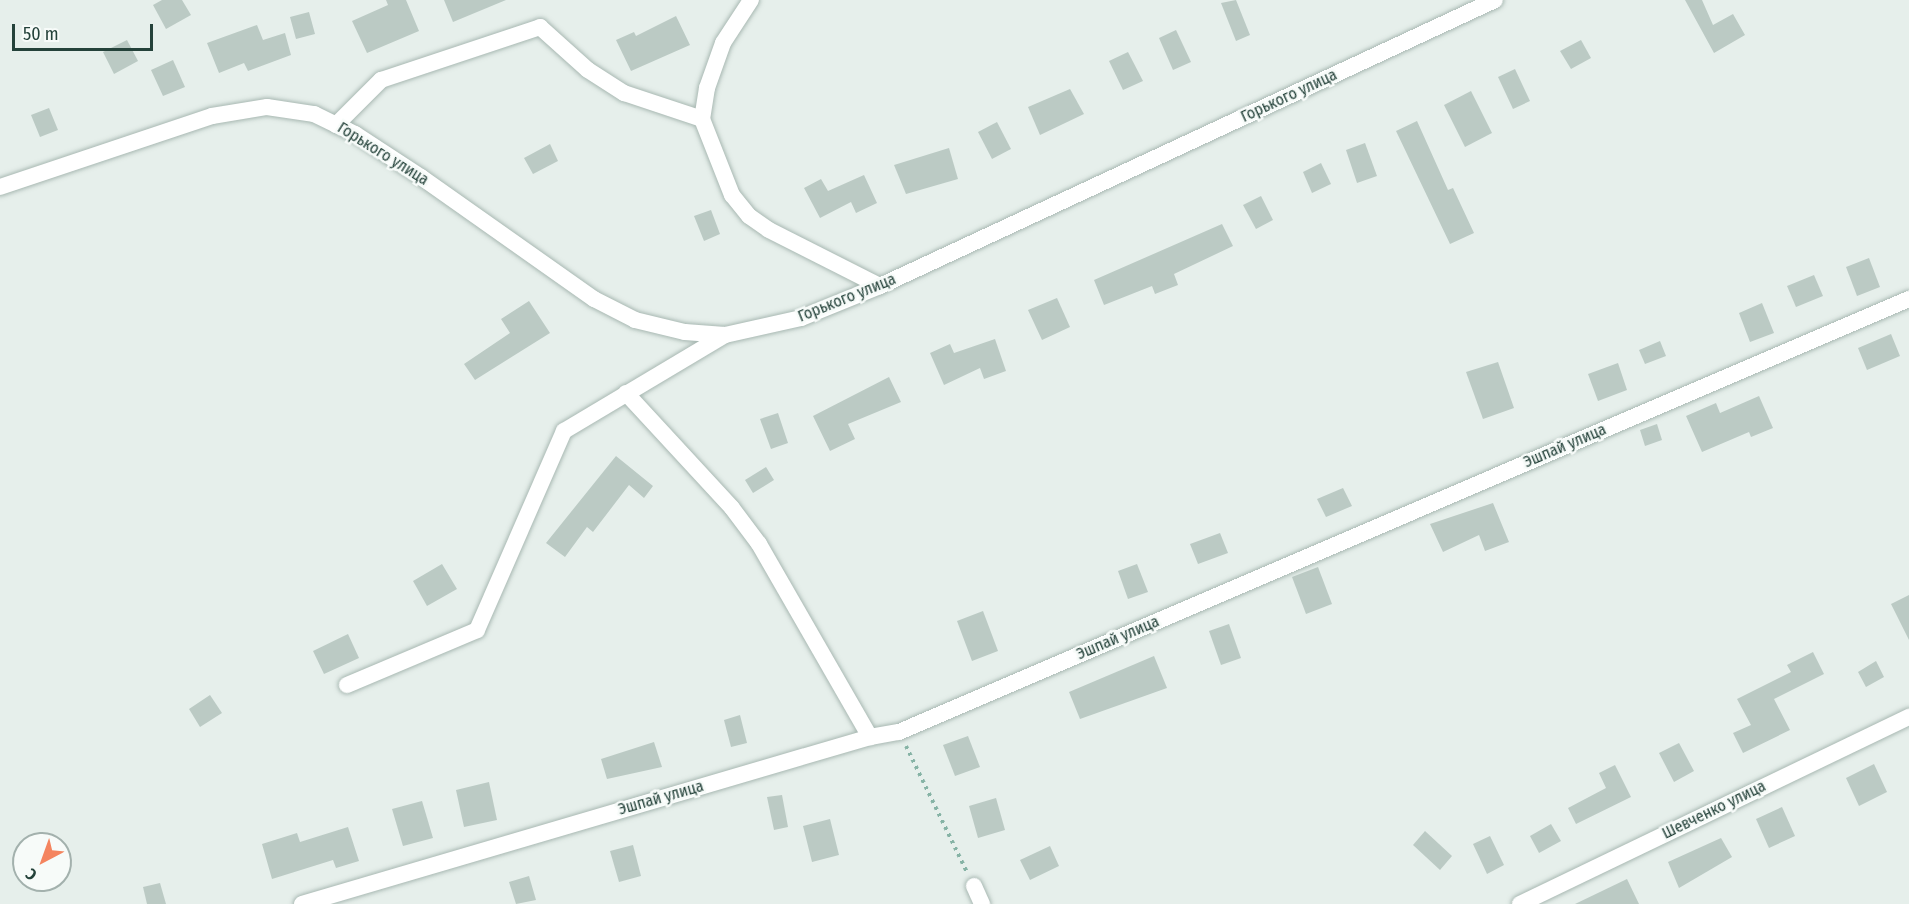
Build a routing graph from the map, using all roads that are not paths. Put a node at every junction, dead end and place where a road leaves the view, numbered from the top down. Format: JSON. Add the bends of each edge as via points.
{"nodes":[{"id":1,"x":751,"y":0,"type":"edge"},
{"id":2,"x":1495,"y":0,"type":"edge"},
{"id":3,"x":702,"y":119,"type":"junction"},
{"id":4,"x":336,"y":124,"type":"junction"},
{"id":5,"x":0,"y":187,"type":"edge"},
{"id":6,"x":880,"y":286,"type":"junction"},
{"id":7,"x":1909,"y":299,"type":"edge"},
{"id":8,"x":726,"y":335,"type":"junction"},
{"id":9,"x":627,"y":393,"type":"junction"},
{"id":10,"x":347,"y":685,"type":"dead end"},
{"id":11,"x":1909,"y":717,"type":"edge"},
{"id":12,"x":870,"y":737,"type":"junction"},
{"id":13,"x":974,"y":886,"type":"road end"},
{"id":14,"x":325,"y":901,"type":"edge"},
{"id":15,"x":302,"y":904,"type":"edge"},
{"id":16,"x":982,"y":904,"type":"edge"},
{"id":17,"x":1520,"y":904,"type":"edge"}],
"edges":[{"from":1,"to":3,"type":"street","via":[[723,43]]},
{"from":2,"to":6,"type":"street","name":"Горького улица"},
{"from":3,"to":4,"type":"street","via":[[624,93],[588,70],[540,27],[381,80]]},
{"from":3,"to":6,"type":"street","via":[[732,195],[748,216]]},
{"from":4,"to":5,"type":"street","name":"Горького улица","via":[[314,114],[267,107],[212,116]]},
{"from":4,"to":8,"type":"street","name":"Горького улица","via":[[421,177],[594,299],[635,320],[685,332]]},
{"from":6,"to":8,"type":"street","name":"Горького улица","via":[[801,318]]},
{"from":7,"to":12,"type":"street","name":"Эшпай улица","via":[[899,732]]},
{"from":8,"to":9,"type":"street"},
{"from":9,"to":10,"type":"street","via":[[564,431],[477,630]]},
{"from":9,"to":12,"type":"street","via":[[732,508],[759,544]]},
{"from":11,"to":17,"type":"street","name":"Шевченко улица"},
{"from":12,"to":14,"type":"street","name":"Эшпай улица"},
{"from":13,"to":16,"type":"street"},
{"from":14,"to":15,"type":"street","name":"Эшпай улица"}]}
